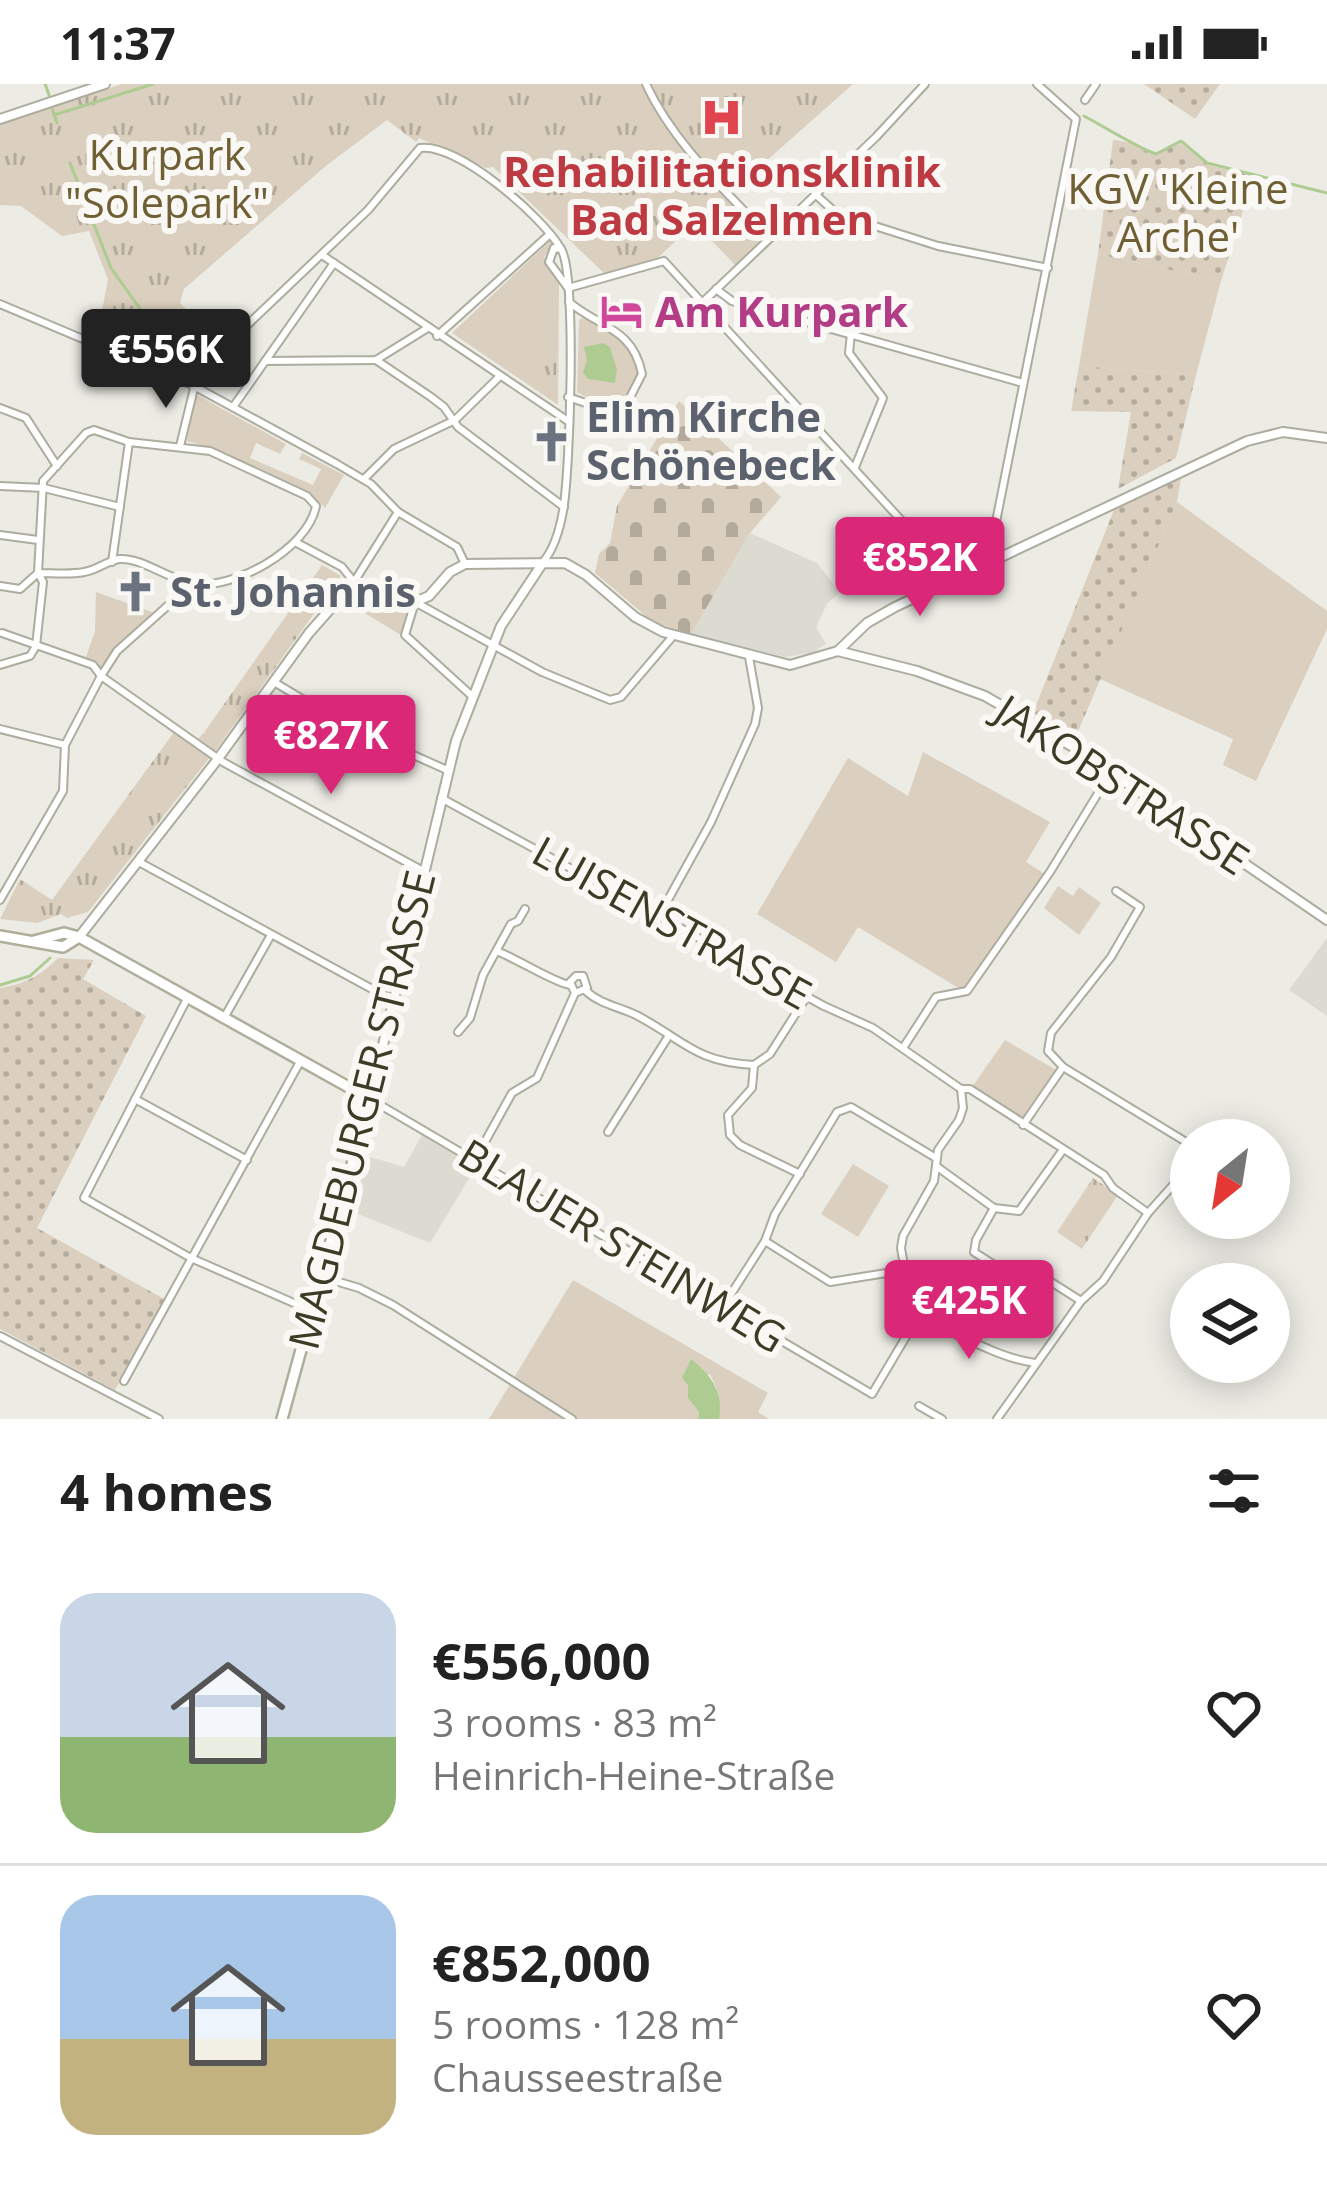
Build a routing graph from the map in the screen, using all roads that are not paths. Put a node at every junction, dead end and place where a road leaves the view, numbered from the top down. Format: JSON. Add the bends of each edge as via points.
{"nodes":[{"id":1,"x":105,"y":84,"type":"edge"},
{"id":2,"x":646,"y":84,"type":"edge"},
{"id":3,"x":925,"y":84,"type":"edge"},
{"id":4,"x":1037,"y":84,"type":"edge"},
{"id":5,"x":1096,"y":84,"type":"edge"},
{"id":6,"x":1085,"y":100,"type":"dead end"},
{"id":7,"x":0,"y":119,"type":"edge"},
{"id":8,"x":815,"y":194,"type":"junction"},
{"id":9,"x":550,"y":234,"type":"junction"},
{"id":10,"x":770,"y":238,"type":"junction"},
{"id":11,"x":561,"y":249,"type":"junction"},
{"id":12,"x":321,"y":255,"type":"junction"},
{"id":13,"x":335,"y":262,"type":"junction"},
{"id":14,"x":1048,"y":268,"type":"junction"},
{"id":15,"x":568,"y":289,"type":"junction"},
{"id":16,"x":716,"y":289,"type":"junction"},
{"id":17,"x":568,"y":302,"type":"junction"},
{"id":18,"x":703,"y":302,"type":"junction"},
{"id":19,"x":0,"y":304,"type":"edge"},
{"id":20,"x":427,"y":329,"type":"junction"},
{"id":21,"x":851,"y":333,"type":"junction"},
{"id":22,"x":437,"y":336,"type":"junction"},
{"id":23,"x":376,"y":360,"type":"junction"},
{"id":24,"x":265,"y":362,"type":"junction"},
{"id":25,"x":500,"y":377,"type":"junction"},
{"id":26,"x":1023,"y":383,"type":"junction"},
{"id":27,"x":192,"y":385,"type":"junction"},
{"id":28,"x":568,"y":398,"type":"junction"},
{"id":29,"x":233,"y":407,"type":"junction"},
{"id":30,"x":0,"y":408,"type":"edge"},
{"id":31,"x":455,"y":420,"type":"junction"},
{"id":32,"x":568,"y":421,"type":"junction"},
{"id":33,"x":1327,"y":438,"type":"edge"},
{"id":34,"x":129,"y":442,"type":"junction"},
{"id":35,"x":180,"y":446,"type":"junction"},
{"id":36,"x":57,"y":466,"type":"junction"},
{"id":37,"x":855,"y":468,"type":"junction"},
{"id":38,"x":364,"y":479,"type":"junction"},
{"id":39,"x":0,"y":486,"type":"edge"},
{"id":40,"x":44,"y":488,"type":"junction"},
{"id":41,"x":564,"y":506,"type":"junction"},
{"id":42,"x":120,"y":507,"type":"junction"},
{"id":43,"x":398,"y":512,"type":"junction"},
{"id":44,"x":0,"y":535,"type":"edge"},
{"id":45,"x":38,"y":540,"type":"junction"},
{"id":46,"x":297,"y":543,"type":"junction"},
{"id":47,"x":112,"y":562,"type":"junction"},
{"id":48,"x":543,"y":562,"type":"junction"},
{"id":49,"x":988,"y":562,"type":"junction"},
{"id":50,"x":465,"y":564,"type":"junction"},
{"id":51,"x":38,"y":573,"type":"junction"},
{"id":52,"x":954,"y":579,"type":"junction"},
{"id":53,"x":354,"y":582,"type":"junction"},
{"id":54,"x":192,"y":584,"type":"junction"},
{"id":55,"x":0,"y":586,"type":"edge"},
{"id":56,"x":415,"y":602,"type":"junction"},
{"id":57,"x":2,"y":633,"type":"edge"},
{"id":58,"x":673,"y":636,"type":"junction"},
{"id":59,"x":494,"y":643,"type":"junction"},
{"id":60,"x":36,"y":646,"type":"junction"},
{"id":61,"x":838,"y":651,"type":"junction"},
{"id":62,"x":749,"y":657,"type":"junction"},
{"id":63,"x":0,"y":664,"type":"edge"},
{"id":64,"x":101,"y":676,"type":"junction"},
{"id":65,"x":273,"y":681,"type":"junction"},
{"id":66,"x":473,"y":697,"type":"junction"},
{"id":67,"x":0,"y":729,"type":"edge"},
{"id":68,"x":65,"y":745,"type":"junction"},
{"id":69,"x":218,"y":758,"type":"junction"},
{"id":70,"x":447,"y":770,"type":"junction"},
{"id":71,"x":1111,"y":772,"type":"junction"},
{"id":72,"x":440,"y":797,"type":"junction"},
{"id":73,"x":139,"y":862,"type":"junction"},
{"id":74,"x":423,"y":871,"type":"junction"},
{"id":75,"x":1116,"y":891,"type":"dead end"},
{"id":76,"x":0,"y":900,"type":"edge"},
{"id":77,"x":525,"y":909,"type":"dead end"},
{"id":78,"x":659,"y":916,"type":"junction"},
{"id":79,"x":1327,"y":920,"type":"edge"},
{"id":80,"x":271,"y":935,"type":"junction"},
{"id":81,"x":0,"y":936,"type":"edge"},
{"id":82,"x":79,"y":937,"type":"junction"},
{"id":83,"x":497,"y":951,"type":"junction"},
{"id":84,"x":573,"y":989,"type":"junction"},
{"id":85,"x":586,"y":991,"type":"junction"},
{"id":86,"x":807,"y":996,"type":"junction"},
{"id":87,"x":188,"y":998,"type":"junction"},
{"id":88,"x":394,"y":1001,"type":"junction"},
{"id":89,"x":224,"y":1018,"type":"junction"},
{"id":90,"x":458,"y":1032,"type":"dead end"},
{"id":91,"x":668,"y":1037,"type":"junction"},
{"id":92,"x":903,"y":1048,"type":"junction"},
{"id":93,"x":301,"y":1060,"type":"junction"},
{"id":94,"x":754,"y":1065,"type":"junction"},
{"id":95,"x":1063,"y":1067,"type":"junction"},
{"id":96,"x":962,"y":1089,"type":"junction"},
{"id":97,"x":135,"y":1099,"type":"junction"},
{"id":98,"x":370,"y":1099,"type":"junction"},
{"id":99,"x":1023,"y":1125,"type":"junction"},
{"id":100,"x":608,"y":1132,"type":"dead end"},
{"id":101,"x":1170,"y":1132,"type":"edge"},
{"id":102,"x":1062,"y":1151,"type":"junction"},
{"id":103,"x":476,"y":1159,"type":"junction"},
{"id":104,"x":247,"y":1160,"type":"junction"},
{"id":105,"x":936,"y":1162,"type":"junction"},
{"id":106,"x":800,"y":1174,"type":"junction"},
{"id":107,"x":1170,"y":1188,"type":"edge"},
{"id":108,"x":994,"y":1208,"type":"junction"},
{"id":109,"x":1148,"y":1213,"type":"junction"},
{"id":110,"x":765,"y":1241,"type":"junction"},
{"id":111,"x":191,"y":1258,"type":"junction"},
{"id":112,"x":905,"y":1270,"type":"junction"},
{"id":113,"x":322,"y":1277,"type":"junction"},
{"id":114,"x":1081,"y":1301,"type":"junction"},
{"id":115,"x":724,"y":1305,"type":"junction"},
{"id":116,"x":312,"y":1311,"type":"junction"},
{"id":117,"x":913,"y":1318,"type":"junction"},
{"id":118,"x":0,"y":1336,"type":"edge"},
{"id":119,"x":1035,"y":1363,"type":"junction"},
{"id":120,"x":124,"y":1381,"type":"dead end"},
{"id":121,"x":919,"y":1406,"type":"dead end"},
{"id":122,"x":159,"y":1419,"type":"edge"},
{"id":123,"x":282,"y":1419,"type":"edge"},
{"id":124,"x":572,"y":1419,"type":"edge"},
{"id":125,"x":942,"y":1419,"type":"edge"},
{"id":126,"x":997,"y":1419,"type":"edge"}],
"edges":[{"from":1,"to":7,"type":"street"},
{"from":2,"to":10,"type":"street","via":[[663,116]]},
{"from":3,"to":8,"type":"street"},
{"from":4,"to":14,"type":"street","via":[[1076,118]]},
{"from":5,"to":6,"type":"street"},
{"from":8,"to":10,"type":"street"},
{"from":8,"to":14,"type":"street","via":[[837,214],[938,247]]},
{"from":9,"to":11,"type":"street"},
{"from":9,"to":12,"type":"street","via":[[493,179],[428,146]]},
{"from":9,"to":22,"type":"street"},
{"from":10,"to":16,"type":"street"},
{"from":11,"to":15,"type":"street","name":"MAGDEBURGER STRASSE"},
{"from":11,"to":15,"type":"street","name":"MAGDEBURGER STRASSE","via":[[549,262]]},
{"from":12,"to":13,"type":"street"},
{"from":12,"to":27,"type":"street"},
{"from":13,"to":20,"type":"street"},
{"from":13,"to":24,"type":"street"},
{"from":14,"to":26,"type":"street"},
{"from":15,"to":17,"type":"street","name":"MAGDEBURGER STRASSE"},
{"from":15,"to":18,"type":"street","via":[[664,261]]},
{"from":16,"to":18,"type":"street"},
{"from":16,"to":21,"type":"street","via":[[732,301]]},
{"from":17,"to":28,"type":"street","name":"MAGDEBURGER STRASSE"},
{"from":17,"to":28,"type":"street","via":[[635,348],[642,374],[621,415]]},
{"from":18,"to":37,"type":"street"},
{"from":19,"to":27,"type":"street"},
{"from":20,"to":22,"type":"street"},
{"from":20,"to":23,"type":"street"},
{"from":21,"to":26,"type":"street"},
{"from":21,"to":37,"type":"street","via":[[849,353],[883,398]]},
{"from":22,"to":25,"type":"street"},
{"from":23,"to":24,"type":"street"},
{"from":23,"to":31,"type":"street"},
{"from":24,"to":29,"type":"street"},
{"from":25,"to":31,"type":"street"},
{"from":25,"to":32,"type":"street"},
{"from":26,"to":49,"type":"street"},
{"from":27,"to":29,"type":"street"},
{"from":27,"to":35,"type":"street"},
{"from":28,"to":32,"type":"street","name":"MAGDEBURGER STRASSE"},
{"from":29,"to":38,"type":"street"},
{"from":30,"to":36,"type":"street","via":[[26,418]]},
{"from":31,"to":38,"type":"street","via":[[394,449]]},
{"from":31,"to":41,"type":"street"},
{"from":32,"to":41,"type":"street","name":"MAGDEBURGER STRASSE"},
{"from":33,"to":49,"type":"street","via":[[1282,432],[1247,441]]},
{"from":34,"to":35,"type":"street"},
{"from":34,"to":36,"type":"street","via":[[94,430]]},
{"from":34,"to":42,"type":"street"},
{"from":35,"to":46,"type":"street","via":[[210,451],[315,503]]},
{"from":36,"to":40,"type":"street"},
{"from":37,"to":52,"type":"street"},
{"from":38,"to":43,"type":"street"},
{"from":39,"to":40,"type":"street"},
{"from":40,"to":42,"type":"street"},
{"from":40,"to":45,"type":"street"},
{"from":41,"to":48,"type":"street","name":"MAGDEBURGER STRASSE"},
{"from":42,"to":47,"type":"street"},
{"from":43,"to":50,"type":"street","via":[[457,547]]},
{"from":43,"to":53,"type":"street"},
{"from":44,"to":45,"type":"street"},
{"from":45,"to":51,"type":"street"},
{"from":46,"to":53,"type":"street"},
{"from":46,"to":54,"type":"street","via":[[237,576]]},
{"from":47,"to":51,"type":"street","via":[[82,573]]},
{"from":47,"to":54,"type":"street"},
{"from":48,"to":50,"type":"street"},
{"from":48,"to":58,"type":"street","via":[[576,568],[635,617]]},
{"from":48,"to":59,"type":"street","name":"MAGDEBURGER STRASSE"},
{"from":49,"to":52,"type":"street"},
{"from":50,"to":56,"type":"street"},
{"from":51,"to":55,"type":"street","via":[[19,589]]},
{"from":51,"to":60,"type":"street"},
{"from":52,"to":61,"type":"street","via":[[875,618]]},
{"from":53,"to":56,"type":"street"},
{"from":53,"to":65,"type":"street"},
{"from":54,"to":64,"type":"street","via":[[117,651]]},
{"from":56,"to":59,"type":"street"},
{"from":56,"to":66,"type":"street","via":[[405,635]]},
{"from":57,"to":60,"type":"street"},
{"from":58,"to":59,"type":"street","via":[[616,700]]},
{"from":58,"to":62,"type":"street"},
{"from":59,"to":66,"type":"street","name":"MAGDEBURGER STRASSE"},
{"from":60,"to":63,"type":"street","via":[[30,656]]},
{"from":60,"to":64,"type":"street","via":[[85,661]]},
{"from":61,"to":62,"type":"street","via":[[790,665]]},
{"from":61,"to":71,"type":"street","name":"JAKOBSTRASSE","via":[[973,690]]},
{"from":62,"to":78,"type":"street","via":[[758,708],[715,813]]},
{"from":64,"to":68,"type":"street"},
{"from":64,"to":69,"type":"street"},
{"from":65,"to":69,"type":"street"},
{"from":65,"to":70,"type":"street"},
{"from":66,"to":70,"type":"street","name":"MAGDEBURGER STRASSE"},
{"from":67,"to":68,"type":"street"},
{"from":68,"to":76,"type":"street","via":[[63,790]]},
{"from":69,"to":73,"type":"street"},
{"from":69,"to":74,"type":"street"},
{"from":70,"to":72,"type":"street","name":"MAGDEBURGER STRASSE"},
{"from":71,"to":79,"type":"street","name":"JAKOBSTRASSE"},
{"from":71,"to":92,"type":"street","via":[[967,991],[936,997]]},
{"from":72,"to":74,"type":"street","name":"MAGDEBURGER STRASSE"},
{"from":72,"to":78,"type":"street","name":"LUISENSTRASSE"},
{"from":73,"to":80,"type":"street"},
{"from":73,"to":82,"type":"street"},
{"from":74,"to":88,"type":"street","name":"MAGDEBURGER STRASSE"},
{"from":75,"to":95,"type":"street","via":[[1140,908],[1051,1033],[1048,1051]]},
{"from":77,"to":83,"type":"street"},
{"from":78,"to":86,"type":"street","name":"LUISENSTRASSE"},
{"from":80,"to":88,"type":"street"},
{"from":80,"to":89,"type":"street"},
{"from":81,"to":82,"type":"main road"},
{"from":82,"to":87,"type":"main road"},
{"from":83,"to":84,"type":"street"},
{"from":83,"to":90,"type":"street"},
{"from":84,"to":85,"type":"street"},
{"from":84,"to":85,"type":"street","via":[[573,978],[583,976]]},
{"from":84,"to":103,"type":"street","via":[[537,1078],[512,1093]]},
{"from":85,"to":91,"type":"street"},
{"from":86,"to":92,"type":"street","name":"LUISENSTRASSE"},
{"from":86,"to":94,"type":"street"},
{"from":87,"to":89,"type":"main road"},
{"from":87,"to":97,"type":"street"},
{"from":88,"to":98,"type":"street","name":"MAGDEBURGER STRASSE"},
{"from":89,"to":93,"type":"main road"},
{"from":91,"to":94,"type":"street","via":[[708,1059]]},
{"from":91,"to":100,"type":"street"},
{"from":92,"to":96,"type":"street","name":"LUISENSTRASSE"},
{"from":93,"to":98,"type":"main road"},
{"from":93,"to":104,"type":"street"},
{"from":94,"to":106,"type":"street","via":[[752,1088],[728,1115],[730,1135]]},
{"from":95,"to":99,"type":"street"},
{"from":95,"to":101,"type":"street"},
{"from":96,"to":99,"type":"street","name":"LUISENSTRASSE"},
{"from":96,"to":105,"type":"street","via":[[964,1108]]},
{"from":97,"to":104,"type":"street"},
{"from":97,"to":111,"type":"street","via":[[84,1198]]},
{"from":98,"to":103,"type":"street","name":"BLAUER STEINWEG"},
{"from":98,"to":113,"type":"main road","name":"MAGDEBURGER STRASSE"},
{"from":99,"to":102,"type":"street","name":"LUISENSTRASSE"},
{"from":102,"to":108,"type":"street","via":[[1019,1211]]},
{"from":102,"to":109,"type":"street","name":"LUISENSTRASSE"},
{"from":103,"to":115,"type":"street","name":"BLAUER STEINWEG"},
{"from":104,"to":111,"type":"street"},
{"from":105,"to":106,"type":"street","via":[[851,1107],[837,1112]]},
{"from":105,"to":108,"type":"street"},
{"from":105,"to":112,"type":"street","via":[[934,1181],[902,1236]]},
{"from":106,"to":110,"type":"street"},
{"from":107,"to":109,"type":"street"},
{"from":108,"to":114,"type":"street","via":[[974,1252],[1024,1284],[1034,1271]]},
{"from":109,"to":114,"type":"street"},
{"from":110,"to":112,"type":"street","via":[[830,1282]]},
{"from":110,"to":115,"type":"street"},
{"from":111,"to":116,"type":"street"},
{"from":111,"to":120,"type":"street"},
{"from":112,"to":117,"type":"street"},
{"from":113,"to":116,"type":"main road","name":"MAGDEBURGER STRASSE"},
{"from":113,"to":124,"type":"street","via":[[412,1316]]},
{"from":114,"to":119,"type":"street"},
{"from":115,"to":117,"type":"street","name":"BLAUER STEINWEG","via":[[872,1394]]},
{"from":116,"to":123,"type":"main road","name":"MAGDEBURGER STRASSE"},
{"from":117,"to":119,"type":"street"},
{"from":118,"to":122,"type":"street"},
{"from":119,"to":126,"type":"street"},
{"from":121,"to":125,"type":"street"}]}
